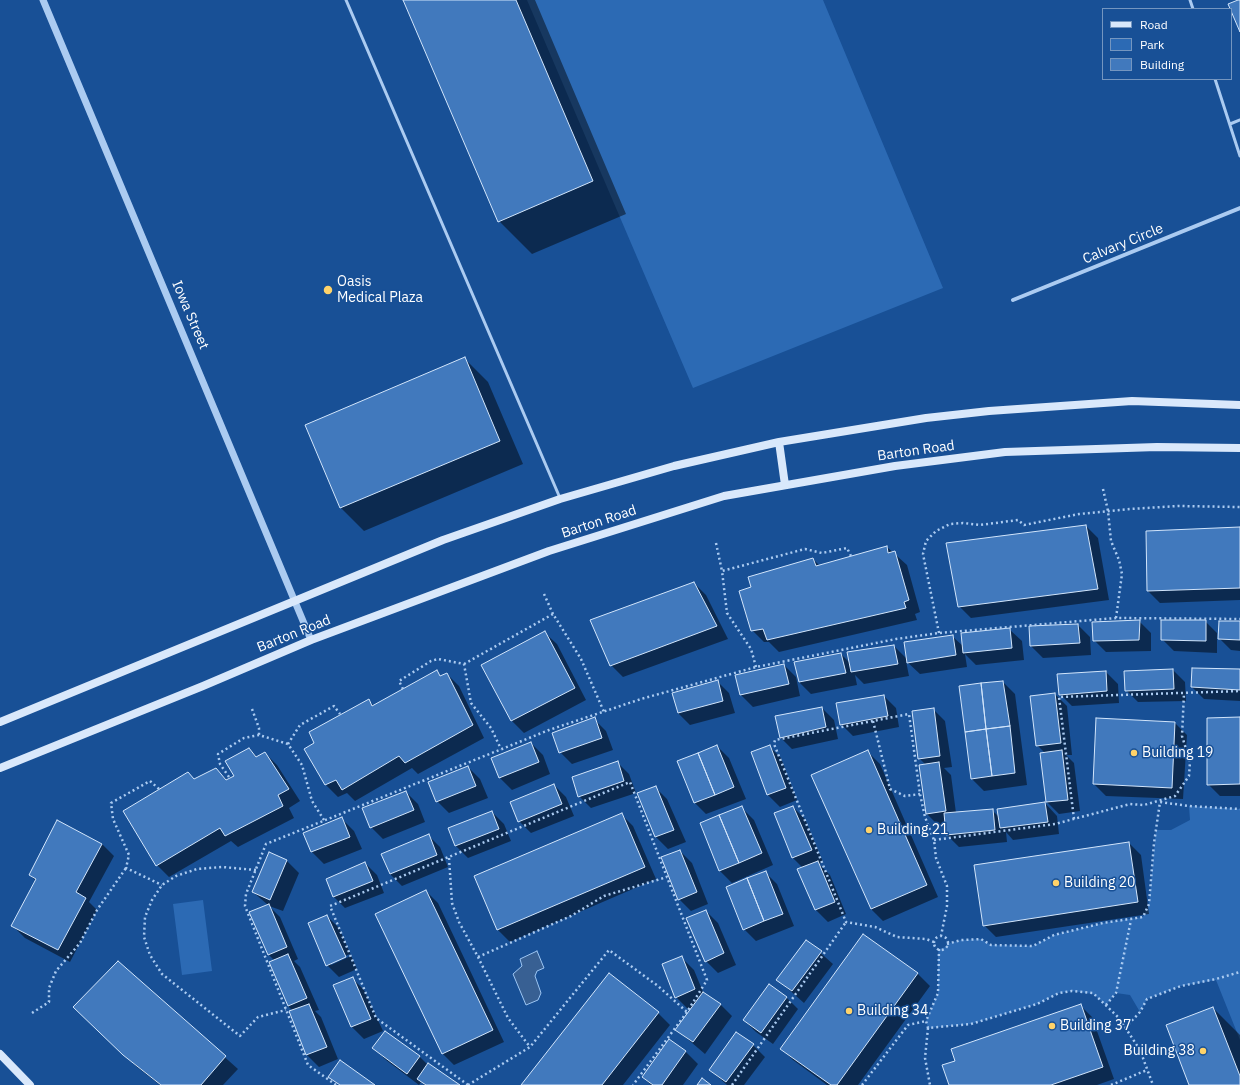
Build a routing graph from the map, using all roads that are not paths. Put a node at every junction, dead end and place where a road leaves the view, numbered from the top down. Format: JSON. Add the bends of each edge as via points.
{"nodes":[{"id":1,"x":43,"y":0,"type":"edge"},
{"id":2,"x":346,"y":0,"type":"edge"},
{"id":3,"x":1215,"y":80,"type":"edge"},
{"id":4,"x":1240,"y":120,"type":"edge"},
{"id":5,"x":1230,"y":124,"type":"junction"},
{"id":6,"x":1240,"y":156,"type":"edge"},
{"id":7,"x":1240,"y":208,"type":"edge"},
{"id":8,"x":1013,"y":300,"type":"dead end"},
{"id":9,"x":1240,"y":405,"type":"edge"},
{"id":10,"x":779,"y":442,"type":"junction"},
{"id":11,"x":1240,"y":448,"type":"edge"},
{"id":12,"x":785,"y":485,"type":"junction"},
{"id":13,"x":560,"y":499,"type":"junction"},
{"id":14,"x":294,"y":602,"type":"junction"},
{"id":15,"x":311,"y":640,"type":"junction"},
{"id":16,"x":0,"y":722,"type":"edge"},
{"id":17,"x":0,"y":768,"type":"edge"},
{"id":18,"x":0,"y":1054,"type":"edge"},
{"id":19,"x":30,"y":1085,"type":"edge"}],
"edges":[{"from":1,"to":14,"type":"street","name":"Iowa Street"},
{"from":2,"to":13,"type":"lane"},
{"from":3,"to":5,"type":"lane"},
{"from":4,"to":5,"type":"lane"},
{"from":5,"to":6,"type":"lane"},
{"from":7,"to":8,"type":"street","name":"Calvary Circle"},
{"from":9,"to":10,"type":"main road","name":"Barton Road","via":[[1132,401],[989,411],[926,418]]},
{"from":10,"to":12,"type":"main road"},
{"from":10,"to":13,"type":"main road","name":"Barton Road","via":[[674,466]]},
{"from":11,"to":12,"type":"main road","name":"Barton Road","via":[[1157,446],[1005,452],[895,466]]},
{"from":12,"to":15,"type":"main road","name":"Barton Road","via":[[724,496],[549,551]]},
{"from":13,"to":14,"type":"main road","name":"Barton Road","via":[[443,540]]},
{"from":14,"to":15,"type":"street","name":"Iowa Street"},
{"from":14,"to":16,"type":"main road","name":"Barton Road"},
{"from":15,"to":17,"type":"main road","name":"Barton Road"},
{"from":18,"to":19,"type":"main road"}]}
